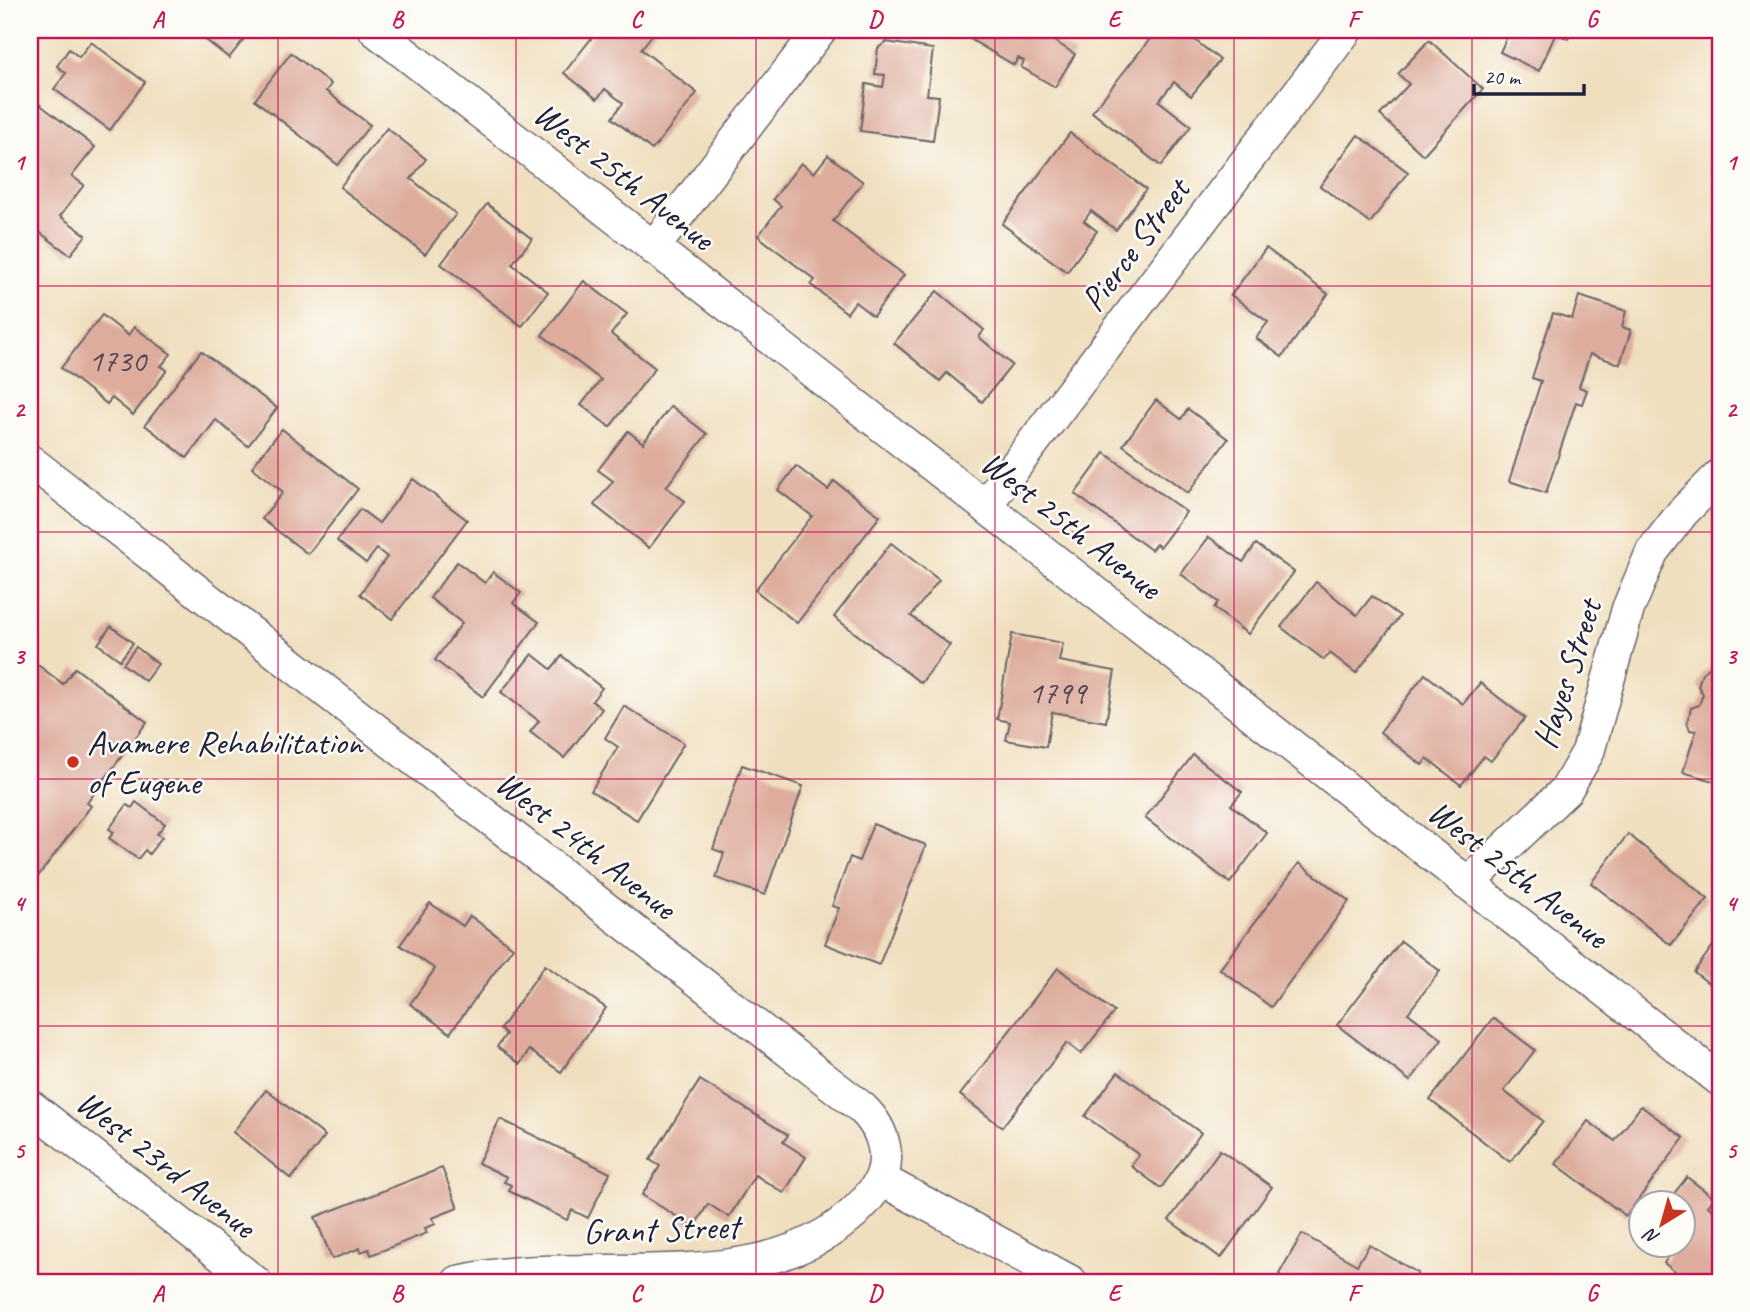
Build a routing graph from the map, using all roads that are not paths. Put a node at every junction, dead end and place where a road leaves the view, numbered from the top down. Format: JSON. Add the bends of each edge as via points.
{"nodes":[{"id":1,"x":375,"y":30,"type":"edge"},
{"id":2,"x":820,"y":30,"type":"edge"},
{"id":3,"x":1346,"y":30,"type":"edge"},
{"id":4,"x":653,"y":248,"type":"junction"},
{"id":5,"x":30,"y":461,"type":"edge"},
{"id":6,"x":1720,"y":475,"type":"edge"},
{"id":7,"x":985,"y":506,"type":"junction"},
{"id":8,"x":1467,"y":884,"type":"junction"},
{"id":9,"x":1720,"y":1080,"type":"edge"},
{"id":10,"x":30,"y":1105,"type":"edge"},
{"id":11,"x":882,"y":1180,"type":"junction"},
{"id":12,"x":255,"y":1282,"type":"edge"},
{"id":13,"x":458,"y":1282,"type":"edge"},
{"id":14,"x":1071,"y":1282,"type":"edge"}],
"edges":[{"from":1,"to":4,"type":"street","name":"West 25th Avenue"},
{"from":2,"to":4,"type":"street"},
{"from":3,"to":7,"type":"street","name":"Pierce Street"},
{"from":4,"to":7,"type":"street","name":"West 25th Avenue"},
{"from":5,"to":11,"type":"street","name":"West 24th Avenue","via":[[862,1108],[884,1144]]},
{"from":6,"to":8,"type":"street","name":"Hayes Street","via":[[1651,552],[1628,609],[1588,752],[1566,790]]},
{"from":7,"to":8,"type":"street","name":"West 25th Avenue"},
{"from":8,"to":9,"type":"street","name":"West 25th Avenue"},
{"from":10,"to":12,"type":"street","name":"West 23rd Avenue"},
{"from":11,"to":13,"type":"street","name":"Grant Street","via":[[867,1200],[826,1234],[755,1265],[690,1272],[519,1272]]},
{"from":11,"to":14,"type":"street"}]}
